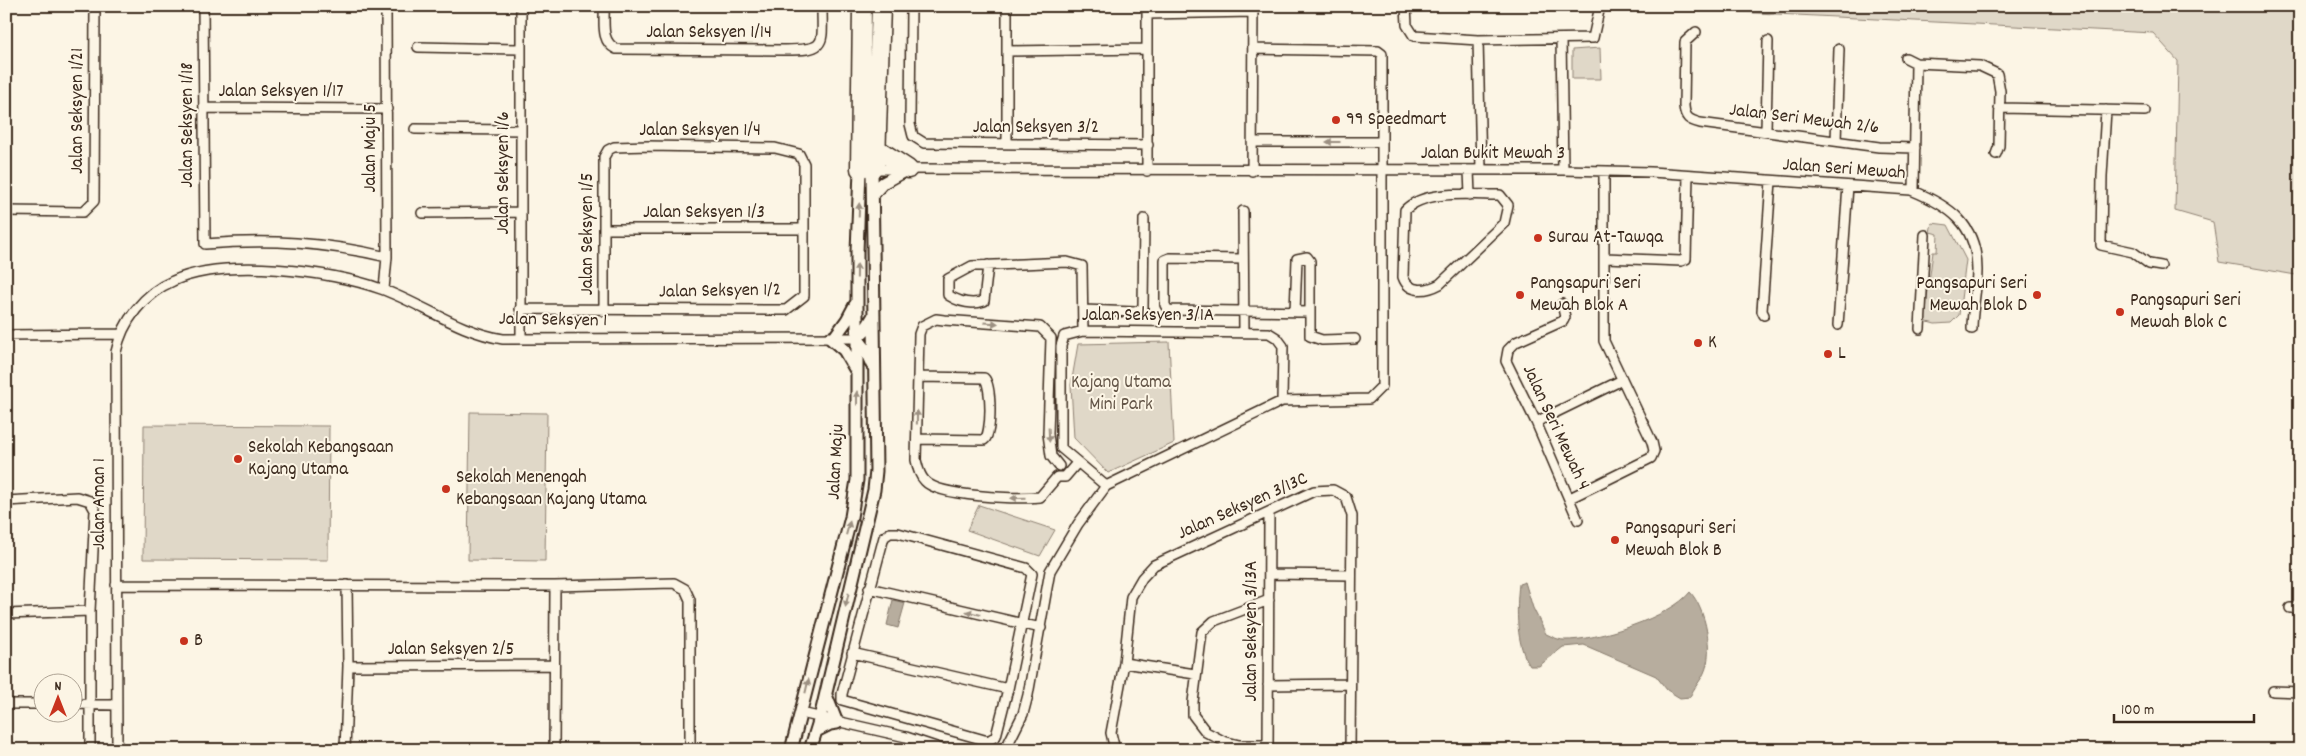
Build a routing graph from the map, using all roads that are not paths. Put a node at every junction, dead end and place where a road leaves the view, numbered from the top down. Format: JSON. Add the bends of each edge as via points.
{"nodes":[{"id":1,"x":95,"y":6,"type":"edge"},
{"id":2,"x":204,"y":6,"type":"edge"},
{"id":3,"x":386,"y":6,"type":"edge"},
{"id":4,"x":521,"y":6,"type":"edge"},
{"id":5,"x":604,"y":6,"type":"edge"},
{"id":6,"x":822,"y":6,"type":"edge"},
{"id":7,"x":852,"y":6,"type":"edge"},
{"id":8,"x":862,"y":6,"type":"edge"},
{"id":9,"x":872,"y":6,"type":"edge"},
{"id":10,"x":881,"y":6,"type":"edge"},
{"id":11,"x":911,"y":6,"type":"edge"},
{"id":12,"x":1007,"y":6,"type":"edge"},
{"id":13,"x":1406,"y":6,"type":"edge"},
{"id":14,"x":1600,"y":6,"type":"edge"},
{"id":15,"x":1253,"y":9,"type":"edge"},
{"id":16,"x":1147,"y":10,"type":"edge"},
{"id":17,"x":1696,"y":32,"type":"dead end"},
{"id":18,"x":1478,"y":40,"type":"junction"},
{"id":19,"x":1561,"y":40,"type":"junction"},
{"id":20,"x":1768,"y":41,"type":"dead end"},
{"id":21,"x":418,"y":47,"type":"dead end"},
{"id":22,"x":521,"y":49,"type":"junction"},
{"id":23,"x":1147,"y":49,"type":"junction"},
{"id":24,"x":1253,"y":49,"type":"junction"},
{"id":25,"x":1840,"y":49,"type":"dead end"},
{"id":26,"x":1008,"y":51,"type":"junction"},
{"id":27,"x":1906,"y":58,"type":"dead end"},
{"id":28,"x":1916,"y":63,"type":"junction"},
{"id":29,"x":204,"y":108,"type":"junction"},
{"id":30,"x":2000,"y":108,"type":"junction"},
{"id":31,"x":387,"y":109,"type":"junction"},
{"id":32,"x":2106,"y":110,"type":"junction"},
{"id":33,"x":2145,"y":111,"type":"dead end"},
{"id":34,"x":415,"y":129,"type":"dead end"},
{"id":35,"x":520,"y":130,"type":"junction"},
{"id":36,"x":861,"y":130,"type":"junction"},
{"id":37,"x":1766,"y":130,"type":"junction"},
{"id":38,"x":1836,"y":141,"type":"junction"},
{"id":39,"x":1252,"y":142,"type":"junction"},
{"id":40,"x":1381,"y":142,"type":"junction"},
{"id":41,"x":1007,"y":144,"type":"junction"},
{"id":42,"x":1148,"y":145,"type":"junction"},
{"id":43,"x":876,"y":148,"type":"junction"},
{"id":44,"x":1915,"y":148,"type":"junction"},
{"id":45,"x":799,"y":154,"type":"joint"},
{"id":46,"x":1996,"y":154,"type":"dead end"},
{"id":47,"x":604,"y":157,"type":"joint"},
{"id":48,"x":866,"y":169,"type":"junction"},
{"id":49,"x":908,"y":169,"type":"junction"},
{"id":50,"x":1469,"y":170,"type":"junction"},
{"id":51,"x":1480,"y":170,"type":"junction"},
{"id":52,"x":1563,"y":170,"type":"junction"},
{"id":53,"x":1147,"y":171,"type":"junction"},
{"id":54,"x":1252,"y":171,"type":"junction"},
{"id":55,"x":1381,"y":171,"type":"junction"},
{"id":56,"x":1604,"y":171,"type":"junction"},
{"id":57,"x":1688,"y":175,"type":"junction"},
{"id":58,"x":1771,"y":181,"type":"junction"},
{"id":59,"x":1848,"y":186,"type":"junction"},
{"id":60,"x":1914,"y":191,"type":"junction"},
{"id":61,"x":873,"y":194,"type":"junction"},
{"id":62,"x":1470,"y":195,"type":"junction"},
{"id":63,"x":6,"y":211,"type":"edge"},
{"id":64,"x":1243,"y":211,"type":"dead end"},
{"id":65,"x":520,"y":212,"type":"junction"},
{"id":66,"x":422,"y":213,"type":"dead end"},
{"id":67,"x":1144,"y":219,"type":"dead end"},
{"id":68,"x":604,"y":229,"type":"junction"},
{"id":69,"x":804,"y":229,"type":"junction"},
{"id":70,"x":1925,"y":235,"type":"dead end"},
{"id":71,"x":387,"y":257,"type":"junction"},
{"id":72,"x":1605,"y":258,"type":"junction"},
{"id":73,"x":1244,"y":260,"type":"junction"},
{"id":74,"x":988,"y":265,"type":"junction"},
{"id":75,"x":2161,"y":266,"type":"dead end"},
{"id":76,"x":172,"y":281,"type":"joint"},
{"id":77,"x":384,"y":289,"type":"junction"},
{"id":78,"x":857,"y":301,"type":"junction"},
{"id":79,"x":1562,"y":304,"type":"dead end"},
{"id":80,"x":520,"y":309,"type":"junction"},
{"id":81,"x":604,"y":310,"type":"junction"},
{"id":82,"x":1084,"y":310,"type":"junction"},
{"id":83,"x":1244,"y":312,"type":"junction"},
{"id":84,"x":1295,"y":312,"type":"junction"},
{"id":85,"x":1310,"y":312,"type":"junction"},
{"id":86,"x":874,"y":315,"type":"junction"},
{"id":87,"x":1764,"y":315,"type":"dead end"},
{"id":88,"x":1838,"y":325,"type":"dead end"},
{"id":89,"x":1920,"y":328,"type":"dead end"},
{"id":90,"x":1972,"y":328,"type":"dead end"},
{"id":91,"x":1083,"y":331,"type":"junction"},
{"id":92,"x":1244,"y":332,"type":"junction"},
{"id":93,"x":6,"y":334,"type":"edge"},
{"id":94,"x":120,"y":334,"type":"junction"},
{"id":95,"x":832,"y":338,"type":"junction"},
{"id":96,"x":857,"y":338,"type":"junction"},
{"id":97,"x":521,"y":339,"type":"junction"},
{"id":98,"x":1355,"y":339,"type":"dead end"},
{"id":99,"x":875,"y":371,"type":"junction"},
{"id":100,"x":857,"y":373,"type":"junction"},
{"id":101,"x":918,"y":377,"type":"junction"},
{"id":102,"x":1622,"y":380,"type":"junction"},
{"id":103,"x":1282,"y":401,"type":"junction"},
{"id":104,"x":1536,"y":422,"type":"junction"},
{"id":105,"x":917,"y":438,"type":"junction"},
{"id":106,"x":1069,"y":455,"type":"junction"},
{"id":107,"x":1077,"y":463,"type":"junction"},
{"id":108,"x":1059,"y":466,"type":"junction"},
{"id":109,"x":1057,"y":477,"type":"junction"},
{"id":110,"x":1106,"y":486,"type":"junction"},
{"id":111,"x":1570,"y":498,"type":"junction"},
{"id":112,"x":6,"y":501,"type":"edge"},
{"id":113,"x":1269,"y":512,"type":"junction"},
{"id":114,"x":1578,"y":520,"type":"dead end"},
{"id":115,"x":1269,"y":574,"type":"junction"},
{"id":116,"x":1351,"y":575,"type":"junction"},
{"id":117,"x":116,"y":585,"type":"junction"},
{"id":118,"x":347,"y":585,"type":"junction"},
{"id":119,"x":555,"y":586,"type":"junction"},
{"id":120,"x":869,"y":588,"type":"junction"},
{"id":121,"x":1269,"y":600,"type":"junction"},
{"id":122,"x":90,"y":611,"type":"junction"},
{"id":123,"x":6,"y":614,"type":"edge"},
{"id":124,"x":1021,"y":624,"type":"junction"},
{"id":125,"x":1041,"y":628,"type":"junction"},
{"id":126,"x":852,"y":653,"type":"junction"},
{"id":127,"x":1124,"y":663,"type":"junction"},
{"id":128,"x":554,"y":665,"type":"junction"},
{"id":129,"x":348,"y":666,"type":"junction"},
{"id":130,"x":1195,"y":674,"type":"junction"},
{"id":131,"x":1350,"y":684,"type":"junction"},
{"id":132,"x":1268,"y":685,"type":"junction"},
{"id":133,"x":1008,"y":689,"type":"junction"},
{"id":134,"x":2273,"y":691,"type":"dead end"},
{"id":135,"x":2300,"y":692,"type":"edge"},
{"id":136,"x":826,"y":695,"type":"junction"},
{"id":137,"x":6,"y":704,"type":"edge"},
{"id":138,"x":32,"y":704,"type":"edge"},
{"id":139,"x":82,"y":704,"type":"edge"},
{"id":140,"x":90,"y":704,"type":"junction"},
{"id":141,"x":116,"y":705,"type":"junction"},
{"id":142,"x":801,"y":713,"type":"junction"},
{"id":143,"x":820,"y":718,"type":"junction"},
{"id":144,"x":837,"y":723,"type":"junction"},
{"id":145,"x":816,"y":731,"type":"junction"},
{"id":146,"x":1268,"y":747,"type":"edge"},
{"id":147,"x":90,"y":750,"type":"edge"},
{"id":148,"x":117,"y":750,"type":"edge"},
{"id":149,"x":345,"y":750,"type":"edge"},
{"id":150,"x":554,"y":750,"type":"edge"},
{"id":151,"x":690,"y":750,"type":"edge"},
{"id":152,"x":790,"y":750,"type":"edge"},
{"id":153,"x":810,"y":750,"type":"edge"},
{"id":154,"x":945,"y":750,"type":"edge"},
{"id":155,"x":1005,"y":750,"type":"edge"},
{"id":156,"x":1116,"y":750,"type":"edge"},
{"id":157,"x":1350,"y":750,"type":"edge"}],
"edges":[{"from":1,"to":63,"type":"street","name":"Jalan Seksyen 1/21","via":[[94,201],[83,212]]},
{"from":2,"to":29,"type":"street","name":"Jalan Seksyen 1/18"},
{"from":3,"to":31,"type":"street","name":"Jalan Maju 5"},
{"from":4,"to":22,"type":"street","name":"Jalan Seksyen 1/6"},
{"from":5,"to":6,"type":"street","name":"Jalan Seksyen 1/14","via":[[605,39],[616,49],[812,50],[822,38]]},
{"from":7,"to":36,"type":"highway","via":[[852,64]]},
{"from":8,"to":36,"type":"highway"},
{"from":9,"to":48,"type":"highway","via":[[870,159]]},
{"from":10,"to":43,"type":"highway"},
{"from":11,"to":41,"type":"street","name":"Jalan Seksyen 3/2","via":[[910,124],[913,136],[924,143]]},
{"from":12,"to":26,"type":"street"},
{"from":13,"to":18,"type":"street","via":[[1407,25],[1412,34],[1425,38]]},
{"from":14,"to":19,"type":"street","via":[[1593,38]]},
{"from":15,"to":16,"type":"street"},
{"from":15,"to":24,"type":"street"},
{"from":16,"to":23,"type":"street"},
{"from":17,"to":37,"type":"street","name":"Jalan Seri Mewah 2/6","via":[[1685,42],[1684,113],[1689,120],[1700,123]]},
{"from":18,"to":19,"type":"street"},
{"from":18,"to":51,"type":"street"},
{"from":19,"to":52,"type":"street"},
{"from":20,"to":37,"type":"street"},
{"from":21,"to":22,"type":"street"},
{"from":22,"to":35,"type":"street","name":"Jalan Seksyen 1/6"},
{"from":23,"to":26,"type":"street"},
{"from":23,"to":42,"type":"street"},
{"from":24,"to":39,"type":"street"},
{"from":24,"to":40,"type":"street","via":[[1378,51],[1382,54]]},
{"from":25,"to":38,"type":"street"},
{"from":26,"to":41,"type":"street"},
{"from":27,"to":28,"type":"street"},
{"from":28,"to":30,"type":"street","via":[[1980,66],[1996,74]]},
{"from":28,"to":44,"type":"street"},
{"from":29,"to":31,"type":"street","name":"Jalan Seksyen 1/17"},
{"from":29,"to":71,"type":"street","name":"Jalan Seksyen 1/18","via":[[205,244],[284,240]]},
{"from":30,"to":32,"type":"street"},
{"from":30,"to":46,"type":"street"},
{"from":31,"to":71,"type":"street","name":"Jalan Maju 5"},
{"from":32,"to":33,"type":"street"},
{"from":32,"to":75,"type":"street","via":[[2101,245],[2133,252],[2149,264]]},
{"from":34,"to":35,"type":"street"},
{"from":35,"to":65,"type":"street","name":"Jalan Seksyen 1/6"},
{"from":36,"to":48,"type":"highway"},
{"from":37,"to":38,"type":"street","name":"Jalan Seri Mewah 2/6"},
{"from":38,"to":44,"type":"street","name":"Jalan Seri Mewah 2/6"},
{"from":40,"to":39,"type":"street","one_way":true},
{"from":39,"to":54,"type":"street"},
{"from":40,"to":55,"type":"street"},
{"from":41,"to":42,"type":"street","name":"Jalan Seksyen 3/2"},
{"from":42,"to":53,"type":"street"},
{"from":43,"to":48,"type":"highway","via":[[876,161]]},
{"from":43,"to":49,"type":"highway"},
{"from":44,"to":60,"type":"street"},
{"from":45,"to":47,"type":"street","name":"Jalan Seksyen 1/4","via":[[775,148],[648,146],[614,147]]},
{"from":45,"to":69,"type":"street","name":"Jalan Seksyen 1/2","via":[[804,164]]},
{"from":47,"to":68,"type":"street","name":"Jalan Seksyen 1/5"},
{"from":48,"to":49,"type":"street","name":"Jalan Bukit Mewah 3"},
{"from":48,"to":61,"type":"street","name":"Jalan Maju"},
{"from":78,"to":48,"type":"street","name":"Jalan Maju","one_way":true},
{"from":49,"to":53,"type":"street","name":"Jalan Bukit Mewah 3"},
{"from":49,"to":61,"type":"street","via":[[883,183]]},
{"from":50,"to":51,"type":"street","name":"Jalan Bukit Mewah 3"},
{"from":50,"to":55,"type":"street","name":"Jalan Bukit Mewah 3"},
{"from":50,"to":62,"type":"street"},
{"from":51,"to":52,"type":"street","name":"Jalan Bukit Mewah 3"},
{"from":52,"to":56,"type":"street","name":"Jalan Bukit Mewah 3"},
{"from":53,"to":54,"type":"street","name":"Jalan Bukit Mewah 3"},
{"from":54,"to":55,"type":"street","name":"Jalan Bukit Mewah 3"},
{"from":55,"to":103,"type":"street","via":[[1382,386],[1369,399]]},
{"from":56,"to":57,"type":"street","name":"Jalan Seri Mewah"},
{"from":56,"to":72,"type":"street"},
{"from":57,"to":58,"type":"street","name":"Jalan Seri Mewah"},
{"from":57,"to":72,"type":"street","via":[[1686,259],[1680,262]]},
{"from":58,"to":59,"type":"street","name":"Jalan Seri Mewah"},
{"from":58,"to":87,"type":"street"},
{"from":59,"to":60,"type":"street","name":"Jalan Seri Mewah"},
{"from":59,"to":88,"type":"street"},
{"from":60,"to":90,"type":"street","name":"Jalan Seri Mewah","via":[[1950,209],[1970,234],[1978,271]]},
{"from":61,"to":86,"type":"street","name":"Jalan Maju"},
{"from":62,"to":62,"type":"street","via":[[1500,195],[1508,206],[1504,223],[1440,284],[1423,290],[1405,284],[1405,210],[1412,203],[1428,197]]},
{"from":64,"to":73,"type":"street"},
{"from":65,"to":66,"type":"street"},
{"from":65,"to":80,"type":"street","name":"Jalan Seksyen 1/6"},
{"from":67,"to":82,"type":"street","via":[[1143,308],[1135,312]]},
{"from":68,"to":69,"type":"street","name":"Jalan Seksyen 1/3"},
{"from":68,"to":81,"type":"street","name":"Jalan Seksyen 1/5"},
{"from":69,"to":81,"type":"street","name":"Jalan Seksyen 1/2","via":[[804,296],[786,310]]},
{"from":70,"to":89,"type":"street"},
{"from":71,"to":77,"type":"street","name":"Jalan Maju 5"},
{"from":72,"to":102,"type":"street","via":[[1604,341]]},
{"from":73,"to":83,"type":"street"},
{"from":73,"to":83,"type":"street","via":[[1166,260],[1165,305],[1174,312]]},
{"from":74,"to":74,"type":"street","via":[[984,301],[957,300],[948,295],[948,279],[972,266]]},
{"from":74,"to":82,"type":"street","via":[[1067,262],[1082,266]]},
{"from":76,"to":77,"type":"street","name":"Jalan Seksyen 1","via":[[206,272],[288,270],[335,276]]},
{"from":76,"to":94,"type":"street","name":"Jalan Aman 1","via":[[148,298]]},
{"from":77,"to":97,"type":"street","name":"Jalan Seksyen 1","via":[[478,334]]},
{"from":78,"to":95,"type":"street"},
{"from":78,"to":96,"type":"street","name":"Jalan Maju"},
{"from":79,"to":104,"type":"street","name":"Jalan Seri Mewah 4","via":[[1563,321],[1516,342],[1508,350],[1506,361]]},
{"from":80,"to":81,"type":"street","name":"Jalan Seksyen 1/2"},
{"from":80,"to":97,"type":"street","name":"Jalan Seksyen 1/6"},
{"from":82,"to":91,"type":"street"},
{"from":83,"to":84,"type":"street"},
{"from":83,"to":92,"type":"street"},
{"from":84,"to":85,"type":"street"},
{"from":84,"to":85,"type":"street","via":[[1296,259],[1304,256],[1310,261]]},
{"from":85,"to":98,"type":"street","via":[[1310,336],[1322,340]]},
{"from":86,"to":96,"type":"street"},
{"from":86,"to":99,"type":"street","name":"Jalan Maju"},
{"from":91,"to":92,"type":"street","name":"Jalan Seksyen 3/1A"},
{"from":91,"to":106,"type":"street","name":"Jalan Seksyen 3/1A","via":[[1064,336],[1061,346],[1062,448]]},
{"from":92,"to":103,"type":"street","name":"Jalan Seksyen 3/1A","via":[[1269,332],[1283,346]]},
{"from":93,"to":94,"type":"street"},
{"from":94,"to":117,"type":"street","name":"Jalan Aman 1","via":[[116,352]]},
{"from":95,"to":96,"type":"street","name":"Jalan Seksyen 1"},
{"from":95,"to":97,"type":"street","name":"Jalan Seksyen 1"},
{"from":95,"to":100,"type":"street","via":[[844,350]]},
{"from":96,"to":99,"type":"street"},
{"from":96,"to":100,"type":"street","name":"Jalan Maju"},
{"from":99,"to":136,"type":"street","name":"Jalan Maju","one_way":true,"via":[[874,490]]},
{"from":142,"to":100,"type":"street","name":"Jalan Maju","one_way":true,"via":[[851,517],[857,480]]},
{"from":105,"to":101,"type":"street","one_way":true},
{"from":101,"to":105,"type":"street","via":[[984,378],[989,386],[989,434],[984,440]]},
{"from":101,"to":108,"type":"street","one_way":true,"via":[[919,334],[929,321],[1040,327],[1051,338],[1048,434],[1051,456]]},
{"from":102,"to":104,"type":"street"},
{"from":102,"to":111,"type":"street","via":[[1652,442],[1654,451],[1651,458]]},
{"from":103,"to":110,"type":"street"},
{"from":104,"to":111,"type":"street","name":"Jalan Seri Mewah 4"},
{"from":109,"to":105,"type":"street","one_way":true,"via":[[1040,497],[1000,498],[936,488],[919,473]]},
{"from":106,"to":107,"type":"street","name":"Jalan Seksyen 3/1A"},
{"from":106,"to":108,"type":"street"},
{"from":107,"to":109,"type":"street","via":[[1065,477]]},
{"from":107,"to":110,"type":"street","name":"Jalan Seksyen 3/1A"},
{"from":108,"to":109,"type":"street"},
{"from":110,"to":125,"type":"street","via":[[1050,571]]},
{"from":111,"to":114,"type":"street","name":"Jalan Seri Mewah 4"},
{"from":112,"to":122,"type":"street","via":[[77,497],[90,502],[95,510]]},
{"from":113,"to":115,"type":"street","name":"Jalan Seksyen 3/13A"},
{"from":113,"to":116,"type":"street","name":"Jalan Seksyen 3/13C","via":[[1314,491],[1333,490],[1346,498],[1352,516]]},
{"from":113,"to":127,"type":"street","name":"Jalan Seksyen 3/13C","via":[[1154,565],[1131,597]]},
{"from":115,"to":116,"type":"street"},
{"from":115,"to":121,"type":"street","name":"Jalan Seksyen 3/13A"},
{"from":116,"to":131,"type":"street","name":"Jalan Seksyen 3/13C"},
{"from":117,"to":118,"type":"street"},
{"from":117,"to":141,"type":"street","name":"Jalan Aman 1"},
{"from":118,"to":119,"type":"street"},
{"from":118,"to":129,"type":"street"},
{"from":119,"to":128,"type":"street"},
{"from":119,"to":151,"type":"street","via":[[674,583],[685,590],[690,600]]},
{"from":124,"to":120,"type":"street","one_way":true},
{"from":120,"to":124,"type":"street","via":[[884,537],[898,534],[1026,568],[1032,574]]},
{"from":120,"to":126,"type":"street"},
{"from":121,"to":130,"type":"street","via":[[1206,627],[1202,632]]},
{"from":121,"to":132,"type":"street","name":"Jalan Seksyen 3/13A"},
{"from":122,"to":123,"type":"street"},
{"from":122,"to":140,"type":"street"},
{"from":124,"to":125,"type":"street"},
{"from":124,"to":133,"type":"street"},
{"from":125,"to":155,"type":"street","via":[[1023,714]]},
{"from":126,"to":133,"type":"street"},
{"from":126,"to":133,"type":"street","via":[[842,700],[988,742],[996,736]]},
{"from":127,"to":130,"type":"street"},
{"from":127,"to":156,"type":"street","name":"Jalan Seksyen 3/13C","via":[[1111,733]]},
{"from":128,"to":129,"type":"street","name":"Jalan Seksyen 2/5"},
{"from":128,"to":150,"type":"street"},
{"from":129,"to":149,"type":"street"},
{"from":130,"to":146,"type":"street","via":[[1193,715],[1206,732],[1239,745]]},
{"from":131,"to":132,"type":"street"},
{"from":131,"to":157,"type":"street","name":"Jalan Seksyen 3/13C"},
{"from":132,"to":146,"type":"street","name":"Jalan Seksyen 3/13A"},
{"from":134,"to":135,"type":"street"},
{"from":136,"to":143,"type":"street","name":"Jalan Maju"},
{"from":136,"to":144,"type":"street"},
{"from":137,"to":138,"type":"street"},
{"from":139,"to":140,"type":"street"},
{"from":140,"to":141,"type":"street"},
{"from":140,"to":147,"type":"street"},
{"from":141,"to":148,"type":"street","name":"Jalan Aman 1"},
{"from":142,"to":143,"type":"street"},
{"from":142,"to":152,"type":"street","name":"Jalan Maju"},
{"from":143,"to":144,"type":"street"},
{"from":143,"to":145,"type":"street","name":"Jalan Maju"},
{"from":144,"to":145,"type":"street"},
{"from":144,"to":154,"type":"street","via":[[906,737]]},
{"from":145,"to":153,"type":"street","name":"Jalan Maju"}]}
